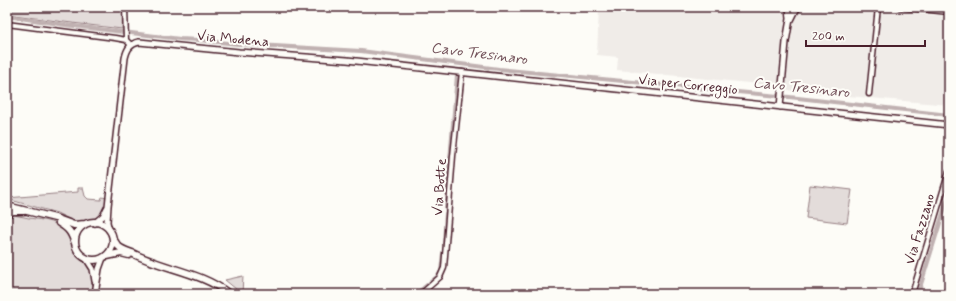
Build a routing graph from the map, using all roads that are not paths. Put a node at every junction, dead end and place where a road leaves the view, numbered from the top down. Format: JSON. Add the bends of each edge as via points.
{"nodes":[{"id":1,"x":125,"y":7,"type":"edge"},
{"id":2,"x":789,"y":7,"type":"edge"},
{"id":3,"x":799,"y":7,"type":"edge"},
{"id":4,"x":878,"y":7,"type":"edge"},
{"id":5,"x":900,"y":7,"type":"edge"},
{"id":6,"x":942,"y":9,"type":"edge"},
{"id":7,"x":949,"y":12,"type":"edge"},
{"id":8,"x":7,"y":24,"type":"edge"},
{"id":9,"x":789,"y":27,"type":"junction"},
{"id":10,"x":126,"y":39,"type":"junction"},
{"id":11,"x":131,"y":45,"type":"junction"},
{"id":12,"x":462,"y":72,"type":"junction"},
{"id":13,"x":496,"y":76,"type":"joint"},
{"id":14,"x":869,"y":94,"type":"dead end"},
{"id":15,"x":780,"y":105,"type":"junction"},
{"id":16,"x":949,"y":126,"type":"edge"},
{"id":17,"x":949,"y":171,"type":"edge"},
{"id":18,"x":7,"y":206,"type":"edge"},
{"id":19,"x":108,"y":206,"type":"junction"},
{"id":20,"x":32,"y":212,"type":"junction"},
{"id":21,"x":7,"y":215,"type":"edge"},
{"id":22,"x":41,"y":215,"type":"junction"},
{"id":23,"x":95,"y":222,"type":"junction"},
{"id":24,"x":87,"y":224,"type":"junction"},
{"id":25,"x":109,"y":230,"type":"junction"},
{"id":26,"x":113,"y":239,"type":"junction"},
{"id":27,"x":75,"y":243,"type":"junction"},
{"id":28,"x":105,"y":257,"type":"junction"},
{"id":29,"x":86,"y":258,"type":"junction"},
{"id":30,"x":146,"y":260,"type":"junction"},
{"id":31,"x":96,"y":288,"type":"junction"},
{"id":32,"x":95,"y":294,"type":"edge"},
{"id":33,"x":229,"y":294,"type":"edge"},
{"id":34,"x":421,"y":294,"type":"edge"},
{"id":35,"x":912,"y":294,"type":"edge"}],
"edges":[{"from":1,"to":10,"type":"street"},
{"from":2,"to":9,"type":"street"},
{"from":3,"to":9,"type":"street"},
{"from":4,"to":14,"type":"street"},
{"from":5,"to":6,"type":"street"},
{"from":6,"to":7,"type":"street"},
{"from":8,"to":10,"type":"street"},
{"from":9,"to":15,"type":"street"},
{"from":10,"to":11,"type":"street"},
{"from":11,"to":12,"type":"street","name":"Via Modena","via":[[144,42]]},
{"from":11,"to":19,"type":"street","via":[[125,58]]},
{"from":12,"to":13,"type":"street","name":"Via Modena"},
{"from":12,"to":34,"type":"street","name":"Via Botte","via":[[444,268],[440,277]]},
{"from":13,"to":15,"type":"street","name":"Via per Correggio"},
{"from":15,"to":16,"type":"street","name":"Via per Correggio"},
{"from":17,"to":35,"type":"street","name":"Via Fazzano"},
{"from":18,"to":20,"type":"main road"},
{"from":19,"to":23,"type":"street","via":[[103,216]]},
{"from":19,"to":25,"type":"street"},
{"from":20,"to":21,"type":"street","via":[[13,212]]},
{"from":20,"to":22,"type":"main road"},
{"from":22,"to":24,"type":"main road","via":[[74,225]]},
{"from":22,"to":27,"type":"main road","via":[[68,229]]},
{"from":23,"to":24,"type":"main road"},
{"from":23,"to":25,"type":"main road"},
{"from":24,"to":27,"type":"main road","via":[[78,231]]},
{"from":25,"to":26,"type":"main road"},
{"from":26,"to":28,"type":"main road","via":[[109,253]]},
{"from":26,"to":30,"type":"main road","via":[[119,247]]},
{"from":27,"to":29,"type":"main road","via":[[79,252]]},
{"from":28,"to":29,"type":"main road","via":[[95,260]]},
{"from":28,"to":30,"type":"main road","via":[[121,254]]},
{"from":28,"to":31,"type":"street","via":[[99,269]]},
{"from":29,"to":31,"type":"street","via":[[93,269]]},
{"from":30,"to":33,"type":"main road","via":[[203,279]]},
{"from":31,"to":32,"type":"street"}]}
